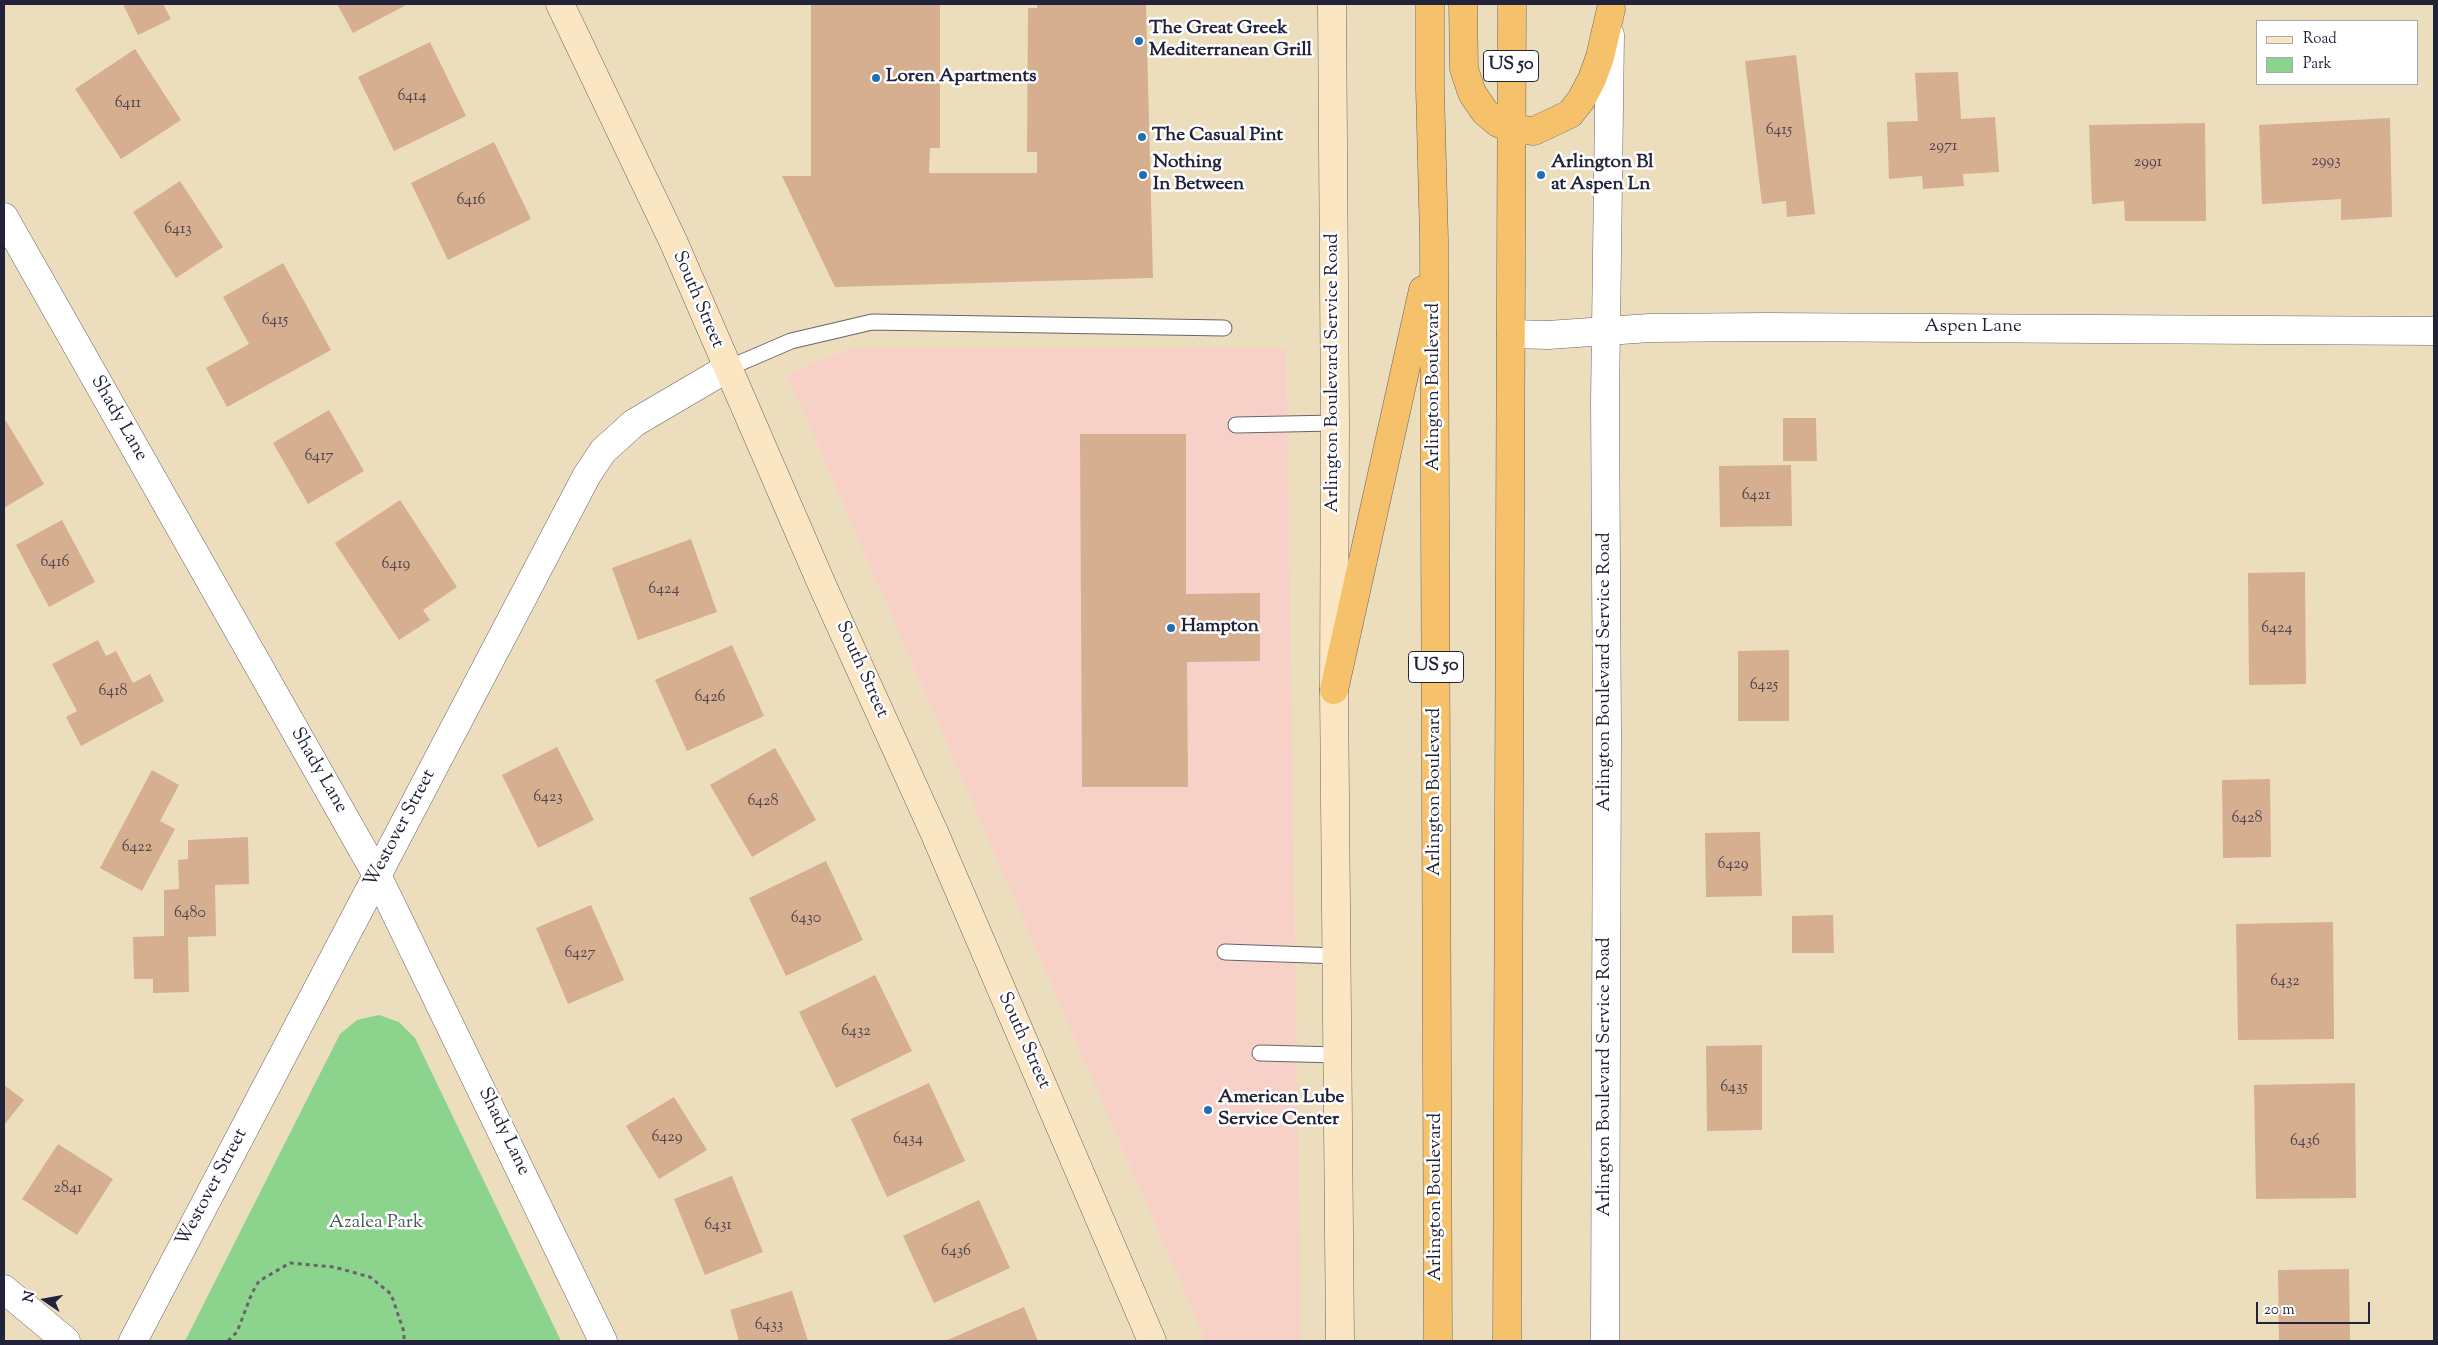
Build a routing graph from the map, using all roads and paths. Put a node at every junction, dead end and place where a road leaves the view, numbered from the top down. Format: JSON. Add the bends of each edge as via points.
{"nodes":[{"id":1,"x":560,"y":4,"type":"edge"},
{"id":2,"x":1332,"y":4,"type":"edge"},
{"id":3,"x":1430,"y":4,"type":"edge"},
{"id":4,"x":1464,"y":4,"type":"edge"},
{"id":5,"x":1512,"y":4,"type":"edge"},
{"id":6,"x":1611,"y":6,"type":"edge"},
{"id":7,"x":1512,"y":129,"type":"junction"},
{"id":8,"x":4,"y":217,"type":"edge"},
{"id":9,"x":1434,"y":239,"type":"junction"},
{"id":10,"x":1224,"y":328,"type":"dead end"},
{"id":11,"x":2434,"y":331,"type":"edge"},
{"id":12,"x":1606,"y":332,"type":"junction"},
{"id":13,"x":1511,"y":334,"type":"junction"},
{"id":14,"x":726,"y":369,"type":"junction"},
{"id":15,"x":1335,"y":423,"type":"junction"},
{"id":16,"x":1236,"y":425,"type":"dead end"},
{"id":17,"x":1334,"y":690,"type":"junction"},
{"id":18,"x":377,"y":875,"type":"junction"},
{"id":19,"x":1225,"y":952,"type":"dead end"},
{"id":20,"x":1338,"y":956,"type":"junction"},
{"id":21,"x":1260,"y":1053,"type":"dead end"},
{"id":22,"x":1338,"y":1055,"type":"junction"},
{"id":23,"x":4,"y":1290,"type":"edge"},
{"id":24,"x":66,"y":1341,"type":"edge"},
{"id":25,"x":133,"y":1341,"type":"edge"},
{"id":26,"x":228,"y":1341,"type":"edge"},
{"id":27,"x":404,"y":1341,"type":"edge"},
{"id":28,"x":603,"y":1341,"type":"edge"},
{"id":29,"x":1152,"y":1341,"type":"edge"},
{"id":30,"x":1340,"y":1341,"type":"edge"},
{"id":31,"x":1438,"y":1341,"type":"edge"},
{"id":32,"x":1507,"y":1341,"type":"edge"},
{"id":33,"x":1605,"y":1341,"type":"edge"}],
"edges":[{"from":1,"to":14,"type":"street","name":"South Street","via":[[674,244]]},
{"from":2,"to":15,"type":"street","name":"Arlington Boulevard Service Road"},
{"from":3,"to":9,"type":"highway","name":"Arlington Boulevard","number":"US 50"},
{"from":4,"to":7,"type":"highway","via":[[1464,69],[1472,92],[1485,112]]},
{"from":5,"to":7,"type":"highway","number":"US 50"},
{"from":6,"to":7,"type":"highway","via":[[1592,79],[1570,114],[1534,131]]},
{"from":6,"to":12,"type":"street","name":"Arlington Boulevard Service Road"},
{"from":7,"to":13,"type":"highway","number":"US 50"},
{"from":8,"to":18,"type":"street","name":"Shady Lane"},
{"from":9,"to":17,"type":"highway"},
{"from":9,"to":31,"type":"highway","name":"Arlington Boulevard","number":"US 50"},
{"from":10,"to":14,"type":"lane","via":[[872,322],[791,341]]},
{"from":11,"to":12,"type":"street","name":"Aspen Lane","via":[[1764,327],[1650,328]]},
{"from":12,"to":13,"type":"street","name":"Aspen Lane"},
{"from":12,"to":33,"type":"street","name":"Arlington Boulevard Service Road"},
{"from":13,"to":32,"type":"highway","number":"US 50"},
{"from":14,"to":18,"type":"street","name":"Westover Street","via":[[634,424],[603,451],[587,474]]},
{"from":14,"to":29,"type":"street","name":"South Street","via":[[934,832]]},
{"from":15,"to":16,"type":"lane"},
{"from":15,"to":17,"type":"street","name":"Arlington Boulevard Service Road"},
{"from":17,"to":20,"type":"street","name":"Arlington Boulevard Service Road"},
{"from":18,"to":25,"type":"street","name":"Westover Street"},
{"from":18,"to":28,"type":"street","name":"Shady Lane"},
{"from":19,"to":20,"type":"lane"},
{"from":20,"to":22,"type":"street","name":"Arlington Boulevard Service Road"},
{"from":21,"to":22,"type":"lane"},
{"from":22,"to":30,"type":"street","name":"Arlington Boulevard Service Road"},
{"from":23,"to":24,"type":"street"},
{"from":26,"to":27,"type":"path","via":[[237,1332],[259,1281],[290,1263],[334,1267],[370,1278],[391,1294]]}]}
